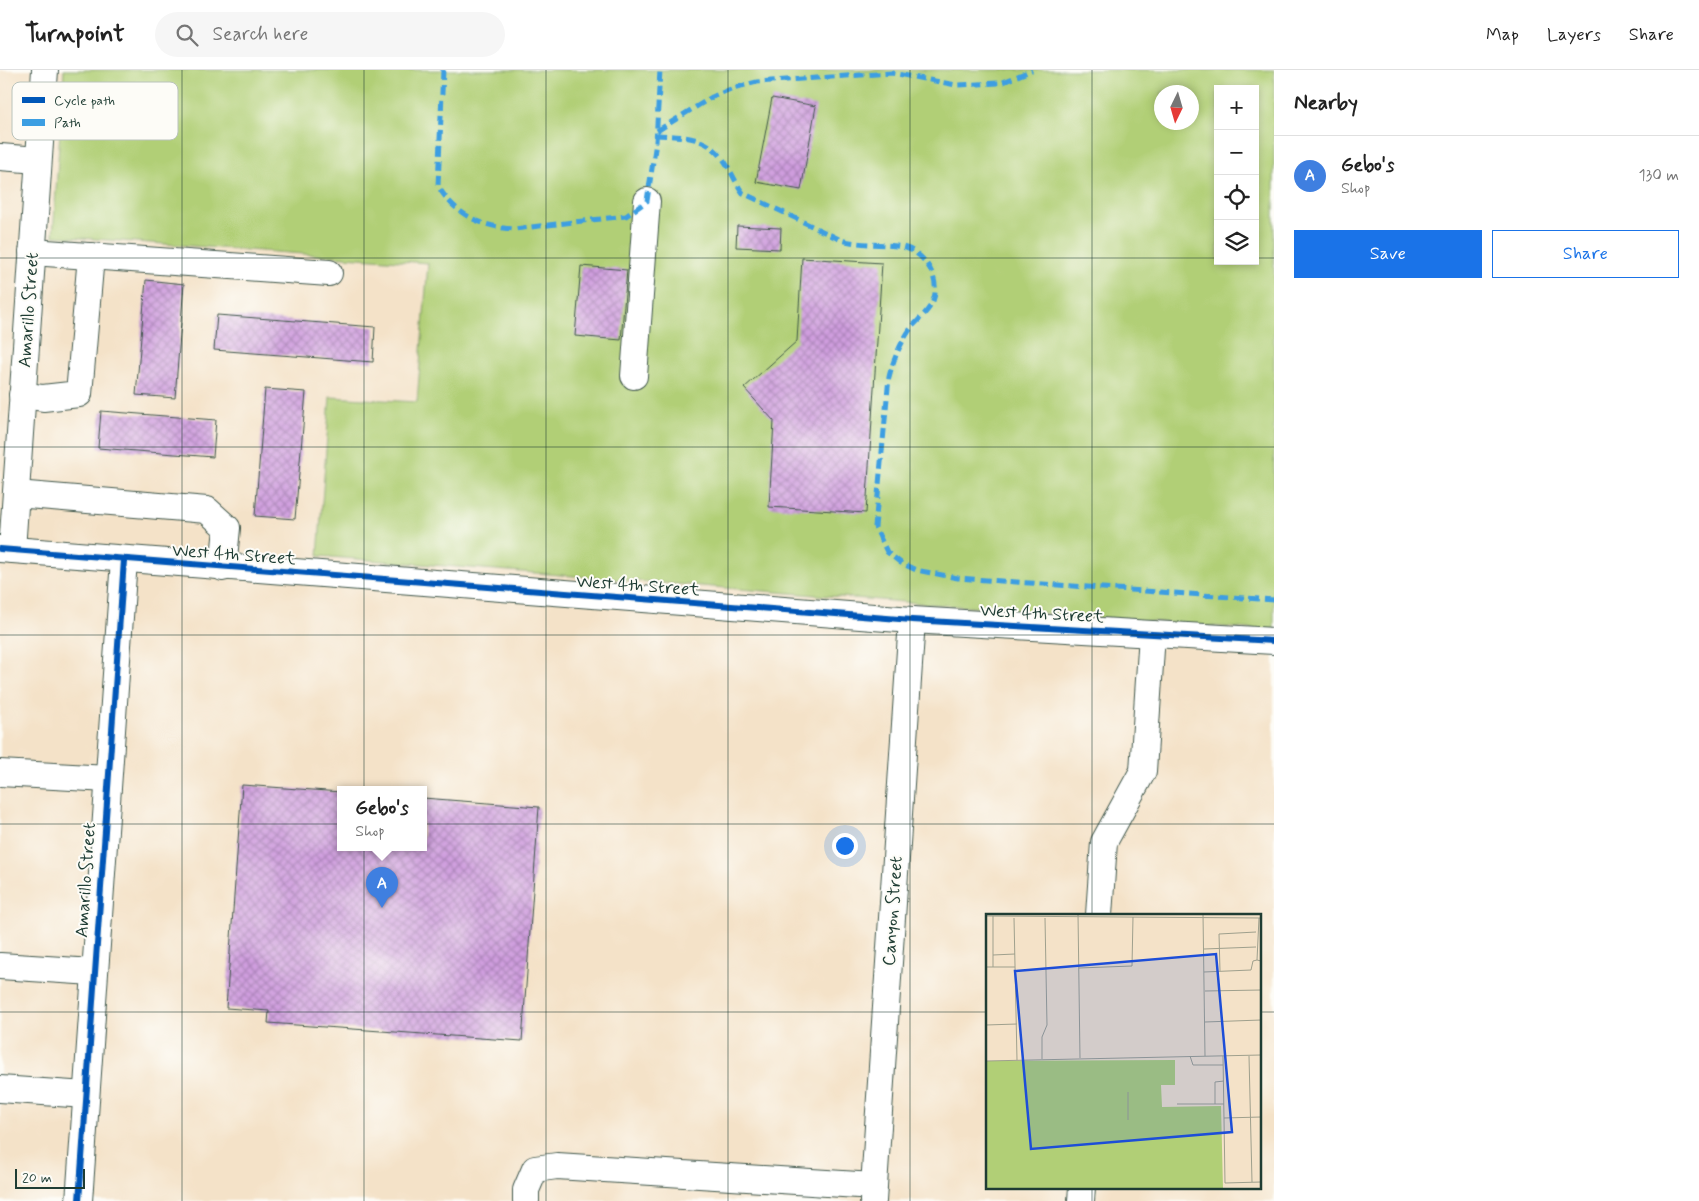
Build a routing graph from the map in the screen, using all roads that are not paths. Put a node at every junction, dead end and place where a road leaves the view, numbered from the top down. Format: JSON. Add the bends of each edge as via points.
{"nodes":[{"id":1,"x":40,"y":140,"type":"edge"},
{"id":2,"x":0,"y":157,"type":"edge"},
{"id":3,"x":38,"y":160,"type":"junction"},
{"id":4,"x":647,"y":201,"type":"dead end"},
{"id":5,"x":32,"y":252,"type":"junction"},
{"id":6,"x":91,"y":256,"type":"junction"},
{"id":7,"x":329,"y":272,"type":"dead end"},
{"id":8,"x":634,"y":376,"type":"dead end"},
{"id":9,"x":22,"y":395,"type":"junction"},
{"id":10,"x":16,"y":494,"type":"junction"},
{"id":11,"x":6,"y":550,"type":"edge"},
{"id":12,"x":124,"y":560,"type":"junction"},
{"id":13,"x":223,"y":568,"type":"junction"},
{"id":14,"x":912,"y":620,"type":"junction"},
{"id":15,"x":1152,"y":634,"type":"junction"},
{"id":16,"x":1274,"y":641,"type":"edge"},
{"id":17,"x":0,"y":773,"type":"edge"},
{"id":18,"x":108,"y":779,"type":"junction"},
{"id":19,"x":1099,"y":914,"type":"edge"},
{"id":20,"x":0,"y":966,"type":"edge"},
{"id":21,"x":93,"y":972,"type":"junction"},
{"id":22,"x":0,"y":1089,"type":"edge"},
{"id":23,"x":86,"y":1095,"type":"junction"},
{"id":24,"x":1082,"y":1188,"type":"edge"},
{"id":25,"x":873,"y":1193,"type":"edge"},
{"id":26,"x":79,"y":1201,"type":"edge"},
{"id":27,"x":526,"y":1201,"type":"edge"},
{"id":28,"x":1081,"y":1201,"type":"edge"}],
"edges":[{"from":1,"to":3,"type":"street","name":"Amarillo Street"},
{"from":2,"to":3,"type":"street"},
{"from":3,"to":5,"type":"street","name":"Amarillo Street"},
{"from":4,"to":8,"type":"street"},
{"from":5,"to":6,"type":"street"},
{"from":5,"to":9,"type":"street","name":"Amarillo Street"},
{"from":6,"to":7,"type":"street"},
{"from":6,"to":9,"type":"street","via":[[79,394],[43,398]]},
{"from":9,"to":10,"type":"street","name":"Amarillo Street"},
{"from":10,"to":11,"type":"street","name":"Amarillo Street"},
{"from":10,"to":13,"type":"street","via":[[206,510],[227,528]]},
{"from":11,"to":12,"type":"street","name":"West 4th Street"},
{"from":12,"to":13,"type":"street","name":"West 4th Street"},
{"from":12,"to":18,"type":"street","name":"Amarillo Street"},
{"from":13,"to":14,"type":"street","name":"West 4th Street"},
{"from":14,"to":15,"type":"street","name":"West 4th Street"},
{"from":14,"to":25,"type":"street","name":"Canyon Street"},
{"from":15,"to":16,"type":"street","name":"West 4th Street"},
{"from":15,"to":19,"type":"street","via":[[1143,771],[1104,842]]},
{"from":17,"to":18,"type":"street"},
{"from":18,"to":21,"type":"street","name":"Amarillo Street"},
{"from":20,"to":21,"type":"street"},
{"from":21,"to":23,"type":"street","name":"Amarillo Street"},
{"from":22,"to":23,"type":"street"},
{"from":23,"to":26,"type":"street","name":"Amarillo Street"},
{"from":24,"to":28,"type":"street"},
{"from":25,"to":27,"type":"street","via":[[557,1166],[535,1169],[526,1190]]}]}
